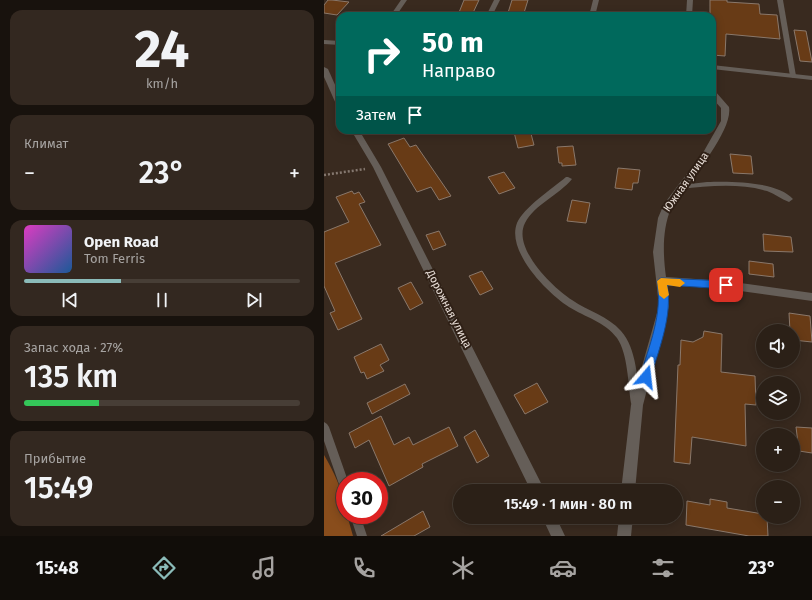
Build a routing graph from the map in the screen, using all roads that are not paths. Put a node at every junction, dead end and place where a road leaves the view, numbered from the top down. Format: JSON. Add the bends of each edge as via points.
{"nodes":[{"id":1,"x":404,"y":0,"type":"edge"},
{"id":2,"x":497,"y":0,"type":"edge"},
{"id":3,"x":596,"y":0,"type":"edge"},
{"id":4,"x":690,"y":0,"type":"edge"},
{"id":5,"x":780,"y":0,"type":"edge"},
{"id":6,"x":396,"y":12,"type":"edge"},
{"id":7,"x":491,"y":12,"type":"edge"},
{"id":8,"x":593,"y":12,"type":"edge"},
{"id":9,"x":689,"y":12,"type":"edge"},
{"id":10,"x":324,"y":42,"type":"edge"},
{"id":11,"x":336,"y":43,"type":"edge"},
{"id":12,"x":716,"y":67,"type":"edge"},
{"id":13,"x":324,"y":69,"type":"edge"},
{"id":14,"x":794,"y":76,"type":"junction"},
{"id":15,"x":812,"y":78,"type":"edge"},
{"id":16,"x":336,"y":95,"type":"edge"},
{"id":17,"x":716,"y":97,"type":"edge"},
{"id":18,"x":357,"y":134,"type":"edge"},
{"id":19,"x":568,"y":179,"type":"dead end"},
{"id":20,"x":681,"y":186,"type":"junction"},
{"id":21,"x":789,"y":199,"type":"dead end"},
{"id":22,"x":661,"y":281,"type":"junction"},
{"id":23,"x":812,"y":296,"type":"edge"},
{"id":24,"x":637,"y":405,"type":"junction"},
{"id":25,"x":324,"y":427,"type":"edge"},
{"id":26,"x":339,"y":472,"type":"edge"},
{"id":27,"x":535,"y":484,"type":"edge"},
{"id":28,"x":629,"y":484,"type":"edge"},
{"id":29,"x":358,"y":524,"type":"edge"},
{"id":30,"x":553,"y":524,"type":"edge"},
{"id":31,"x":625,"y":524,"type":"edge"},
{"id":32,"x":362,"y":536,"type":"edge"},
{"id":33,"x":558,"y":536,"type":"edge"},
{"id":34,"x":624,"y":536,"type":"edge"}],
"edges":[{"from":1,"to":6,"type":"lane"},
{"from":2,"to":7,"type":"street"},
{"from":3,"to":8,"type":"lane"},
{"from":4,"to":9,"type":"street"},
{"from":5,"to":14,"type":"lane"},
{"from":10,"to":11,"type":"street"},
{"from":12,"to":14,"type":"street"},
{"from":13,"to":16,"type":"street"},
{"from":14,"to":15,"type":"street"},
{"from":17,"to":20,"type":"street","name":"Южная улица","via":[[725,107],[725,121]]},
{"from":18,"to":27,"type":"street","name":"Дорожная улица","via":[[378,169]]},
{"from":19,"to":24,"type":"lane","via":[[521,222],[520,240],[528,260],[549,286],[571,304],[604,321],[623,340]]},
{"from":20,"to":21,"type":"lane","via":[[704,183],[762,188],[776,191]]},
{"from":20,"to":22,"type":"street","name":"Южная улица","via":[[667,206],[663,218],[658,252]]},
{"from":22,"to":23,"type":"street","via":[[726,285]]},
{"from":22,"to":24,"type":"street","name":"Южная улица","via":[[664,296],[663,314]]},
{"from":24,"to":28,"type":"street","name":"Южная улица"},
{"from":25,"to":26,"type":"lane"},
{"from":29,"to":32,"type":"lane"},
{"from":30,"to":33,"type":"street"},
{"from":31,"to":34,"type":"street"}]}
